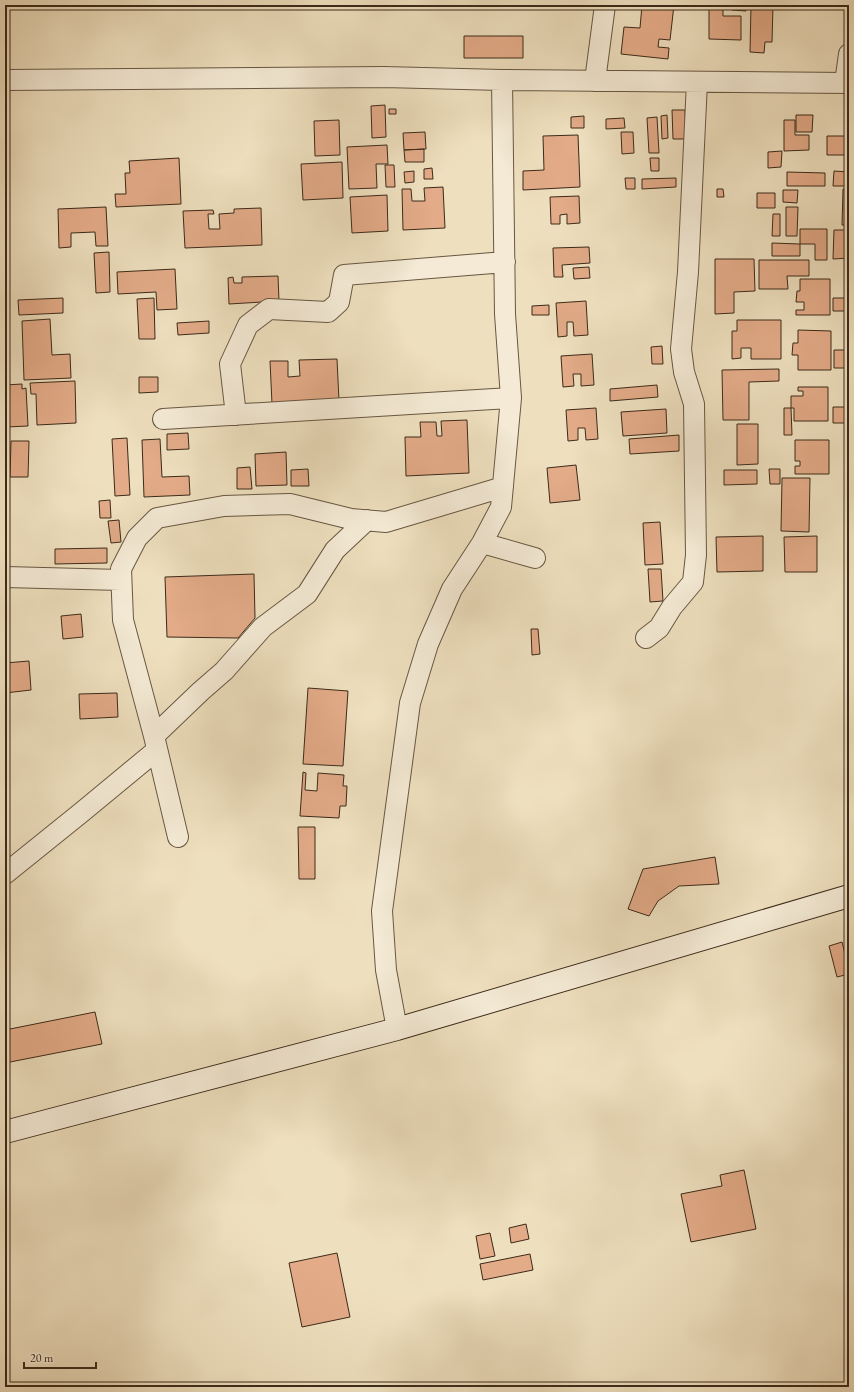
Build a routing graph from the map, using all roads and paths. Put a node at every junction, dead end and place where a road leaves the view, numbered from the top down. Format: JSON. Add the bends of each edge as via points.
{"nodes":[{"id":1,"x":605,"y":5,"type":"edge"},
{"id":2,"x":849,"y":54,"type":"edge"},
{"id":3,"x":5,"y":80,"type":"edge"},
{"id":4,"x":502,"y":80,"type":"junction"},
{"id":5,"x":595,"y":81,"type":"junction"},
{"id":6,"x":697,"y":82,"type":"junction"},
{"id":7,"x":847,"y":83,"type":"edge"},
{"id":8,"x":505,"y":262,"type":"junction"},
{"id":9,"x":511,"y":398,"type":"junction"},
{"id":10,"x":236,"y":415,"type":"junction"},
{"id":11,"x":163,"y":419,"type":"dead end"},
{"id":12,"x":503,"y":487,"type":"junction"},
{"id":13,"x":367,"y":520,"type":"junction"},
{"id":14,"x":482,"y":543,"type":"junction"},
{"id":15,"x":535,"y":558,"type":"dead end"},
{"id":16,"x":5,"y":576,"type":"edge"},
{"id":17,"x":121,"y":580,"type":"junction"},
{"id":18,"x":646,"y":638,"type":"dead end"},
{"id":19,"x":156,"y":743,"type":"junction"},
{"id":20,"x":178,"y":837,"type":"dead end"},
{"id":21,"x":5,"y":874,"type":"edge"},
{"id":22,"x":849,"y":896,"type":"edge"},
{"id":23,"x":397,"y":1028,"type":"junction"},
{"id":24,"x":5,"y":1132,"type":"edge"}],
"edges":[{"from":1,"to":5,"type":"street"},
{"from":2,"to":7,"type":"street"},
{"from":3,"to":4,"type":"street","via":[[376,77]]},
{"from":4,"to":5,"type":"street"},
{"from":4,"to":8,"type":"street"},
{"from":5,"to":6,"type":"street"},
{"from":6,"to":7,"type":"street"},
{"from":6,"to":18,"type":"street","via":[[688,272],[681,349],[684,372],[694,404],[696,555],[693,582],[672,607],[659,628]]},
{"from":8,"to":9,"type":"street","via":[[505,314]]},
{"from":8,"to":10,"type":"street","via":[[344,275],[339,302],[328,312],[269,309],[248,325],[230,364]]},
{"from":9,"to":10,"type":"street"},
{"from":9,"to":12,"type":"street"},
{"from":10,"to":11,"type":"street"},
{"from":12,"to":13,"type":"street","via":[[386,522]]},
{"from":12,"to":14,"type":"street","via":[[501,507]]},
{"from":13,"to":17,"type":"street","via":[[351,519],[290,504],[224,506],[157,518],[137,538],[121,569]]},
{"from":13,"to":19,"type":"street","via":[[335,550],[307,594],[263,627],[224,671],[200,691]]},
{"from":14,"to":15,"type":"street"},
{"from":14,"to":23,"type":"street","via":[[449,596],[428,644],[410,703],[382,911],[386,970]]},
{"from":16,"to":17,"type":"street"},
{"from":17,"to":19,"type":"street","via":[[123,620]]},
{"from":19,"to":20,"type":"street"},
{"from":19,"to":21,"type":"street","via":[[82,812]]},
{"from":22,"to":23,"type":"street"},
{"from":23,"to":24,"type":"street"}]}
